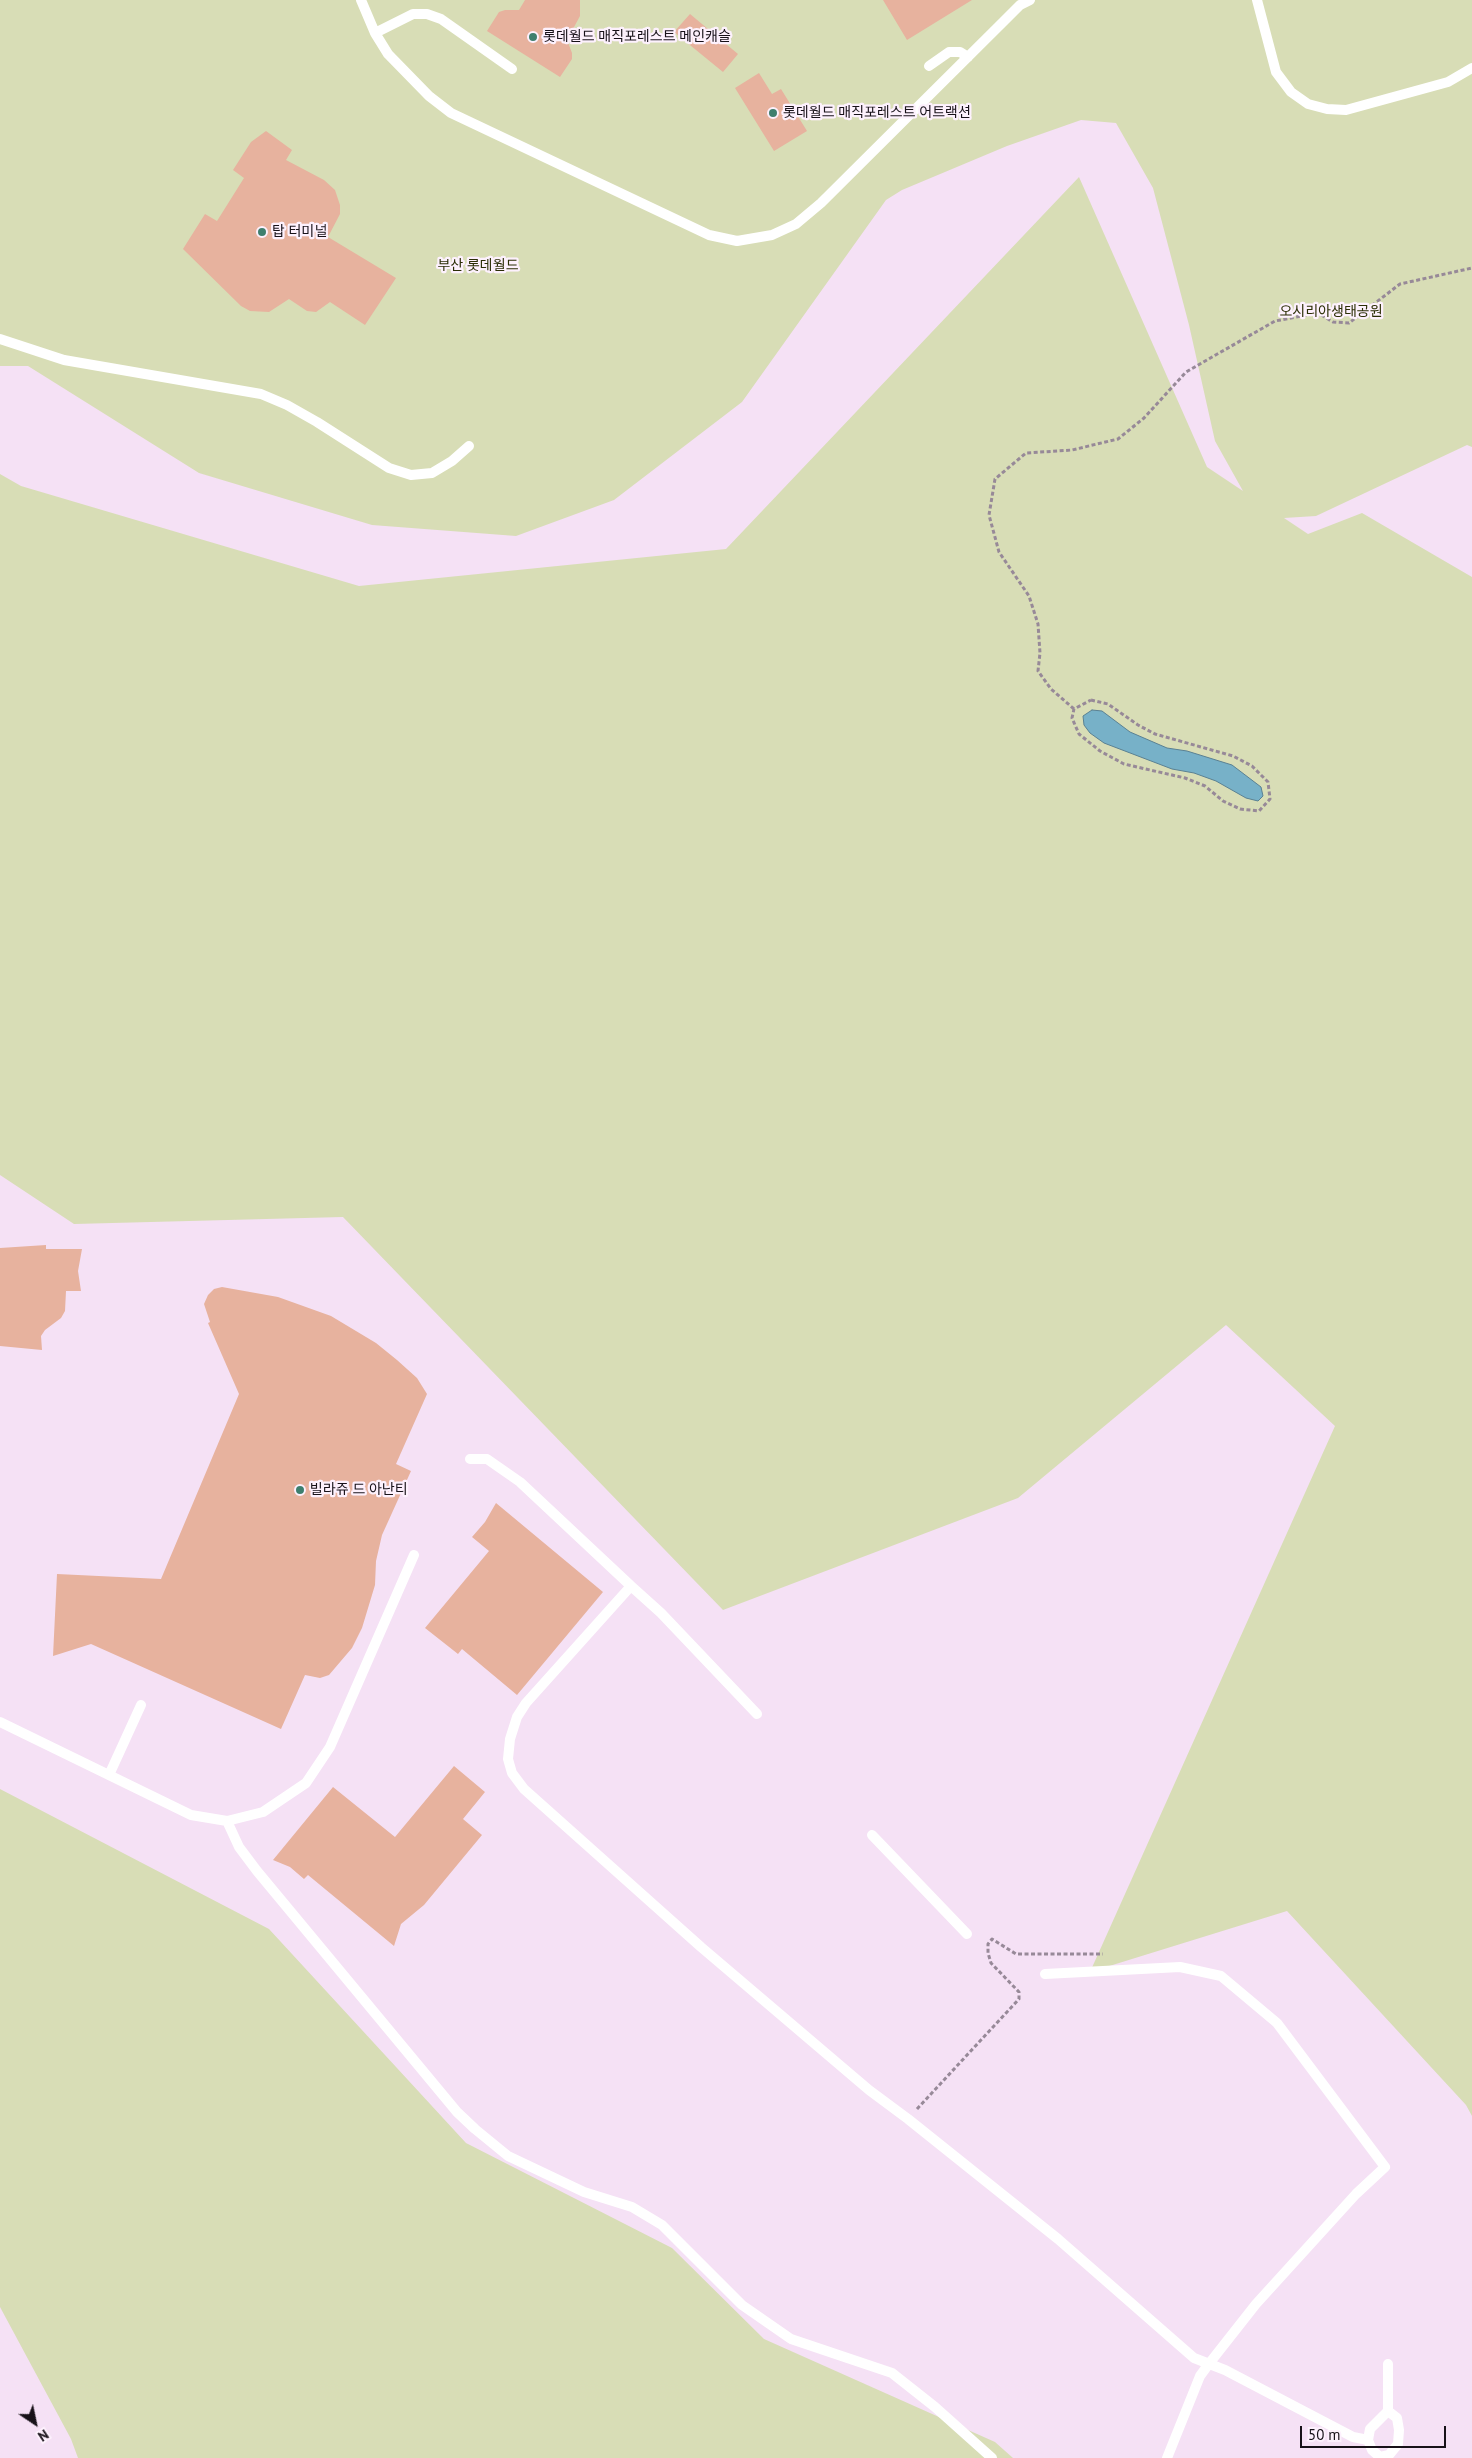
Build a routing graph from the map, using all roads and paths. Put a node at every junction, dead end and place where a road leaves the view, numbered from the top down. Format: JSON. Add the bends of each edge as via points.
{"nodes":[{"id":1,"x":361,"y":0,"type":"edge"},
{"id":2,"x":1030,"y":0,"type":"edge"},
{"id":3,"x":1257,"y":0,"type":"edge"},
{"id":4,"x":375,"y":33,"type":"junction"},
{"id":5,"x":968,"y":57,"type":"junction"},
{"id":6,"x":929,"y":66,"type":"dead end"},
{"id":7,"x":1472,"y":68,"type":"edge"},
{"id":8,"x":512,"y":69,"type":"dead end"},
{"id":9,"x":1472,"y":268,"type":"edge"},
{"id":10,"x":0,"y":339,"type":"edge"},
{"id":11,"x":468,"y":446,"type":"dead end"},
{"id":12,"x":1074,"y":709,"type":"junction"},
{"id":13,"x":470,"y":1459,"type":"dead end"},
{"id":14,"x":414,"y":1555,"type":"dead end"},
{"id":15,"x":631,"y":1586,"type":"junction"},
{"id":16,"x":141,"y":1705,"type":"dead end"},
{"id":17,"x":756,"y":1714,"type":"dead end"},
{"id":18,"x":0,"y":1722,"type":"edge"},
{"id":19,"x":109,"y":1775,"type":"junction"},
{"id":20,"x":227,"y":1821,"type":"junction"},
{"id":21,"x":872,"y":1835,"type":"dead end"},
{"id":22,"x":967,"y":1934,"type":"dead end"},
{"id":23,"x":1111,"y":1954,"type":"dead end"},
{"id":24,"x":1045,"y":1974,"type":"dead end"},
{"id":25,"x":908,"y":2119,"type":"junction"},
{"id":26,"x":1208,"y":2364,"type":"junction"},
{"id":27,"x":1388,"y":2364,"type":"dead end"},
{"id":28,"x":1388,"y":2411,"type":"junction"},
{"id":29,"x":1368,"y":2440,"type":"junction"},
{"id":30,"x":992,"y":2458,"type":"edge"},
{"id":31,"x":1167,"y":2458,"type":"edge"},
{"id":32,"x":1380,"y":2458,"type":"edge"}],
"edges":[{"from":1,"to":4,"type":"lane"},
{"from":2,"to":5,"type":"lane","via":[[1020,5]]},
{"from":3,"to":7,"type":"lane","via":[[1276,72],[1291,92],[1308,104],[1346,110],[1448,82]]},
{"from":4,"to":5,"type":"lane","via":[[410,79],[451,113],[709,235],[737,241],[772,235],[796,224]]},
{"from":4,"to":8,"type":"lane","via":[[414,14],[427,14],[441,19]]},
{"from":5,"to":6,"type":"lane","via":[[960,52],[949,52]]},
{"from":9,"to":12,"type":"path","via":[[1400,284],[1349,323],[1334,322],[1318,313],[1275,321],[1186,372],[1144,418],[1118,439],[1072,450],[1026,453],[995,479],[989,515],[999,552],[1029,596],[1038,624],[1038,671],[1051,689]]},
{"from":10,"to":11,"type":"lane","via":[[64,360],[261,394],[287,404],[388,468],[411,475],[437,470]]},
{"from":12,"to":12,"type":"path","via":[[1091,700],[1108,704],[1155,734],[1233,756],[1252,766],[1268,782],[1270,800],[1259,811],[1240,809],[1223,801],[1206,786],[1124,764],[1100,751],[1080,734],[1072,718]]},
{"from":13,"to":15,"type":"lane","via":[[487,1459],[520,1482]]},
{"from":14,"to":20,"type":"lane","via":[[330,1747],[306,1783],[264,1812]]},
{"from":15,"to":17,"type":"lane","via":[[661,1613]]},
{"from":15,"to":25,"type":"lane","via":[[517,1717],[508,1759],[512,1773],[524,1789],[701,1947],[869,2090]]},
{"from":16,"to":19,"type":"lane"},
{"from":18,"to":19,"type":"lane"},
{"from":19,"to":20,"type":"lane","via":[[191,1815]]},
{"from":20,"to":30,"type":"lane","via":[[239,1847],[257,1871],[457,2112],[508,2156],[584,2192],[632,2207],[662,2225],[742,2305],[791,2339],[892,2373]]},
{"from":21,"to":22,"type":"lane"},
{"from":23,"to":25,"type":"path","via":[[1016,1954],[992,1939],[988,1944],[991,1962],[1019,1992],[1019,1999]]},
{"from":24,"to":26,"type":"lane","via":[[1180,1967],[1221,1976],[1277,2024],[1386,2167],[1356,2194],[1256,2304]]},
{"from":25,"to":26,"type":"lane","via":[[1058,2239],[1194,2358]]},
{"from":26,"to":29,"type":"lane","via":[[1352,2437]]},
{"from":26,"to":31,"type":"lane","via":[[1200,2376]]},
{"from":27,"to":28,"type":"lane"},
{"from":28,"to":29,"type":"lane","via":[[1370,2429]]},
{"from":28,"to":32,"type":"lane","via":[[1397,2418],[1398,2444],[1390,2455]]},
{"from":29,"to":32,"type":"lane"}]}
